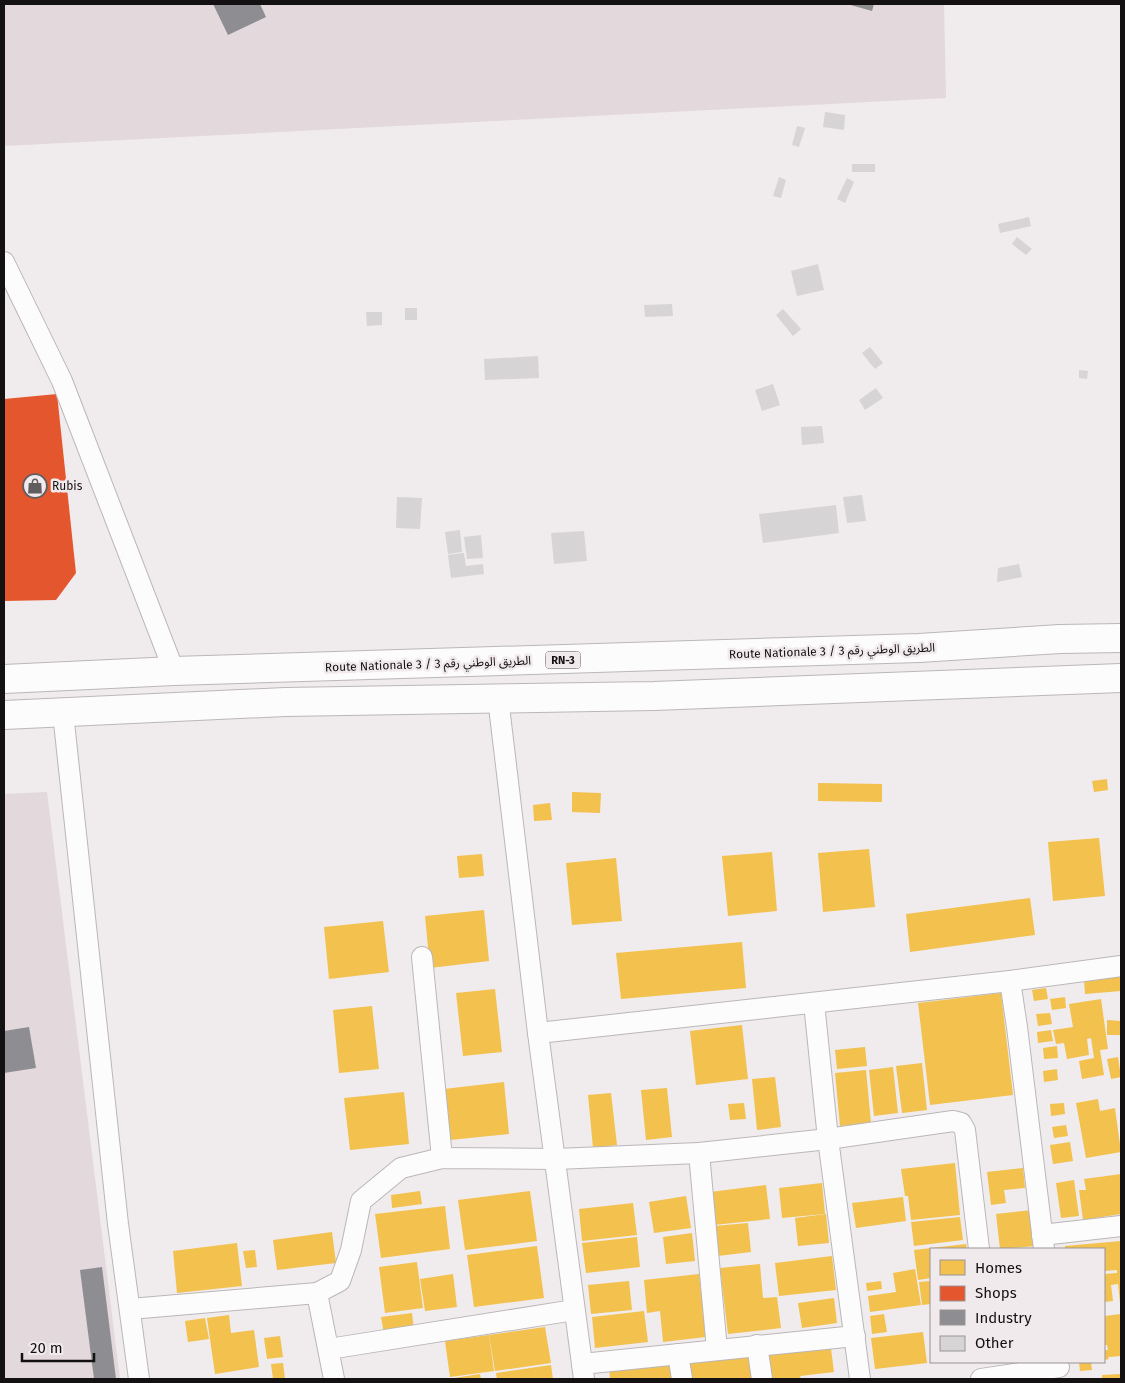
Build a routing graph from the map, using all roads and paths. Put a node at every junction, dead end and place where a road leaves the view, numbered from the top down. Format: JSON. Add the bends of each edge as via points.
{"nodes":[{"id":1,"x":4,"y":262,"type":"edge"},
{"id":2,"x":1121,"y":638,"type":"edge"},
{"id":3,"x":174,"y":670,"type":"junction"},
{"id":4,"x":1121,"y":678,"type":"edge"},
{"id":5,"x":4,"y":679,"type":"edge"},
{"id":6,"x":498,"y":698,"type":"junction"},
{"id":7,"x":63,"y":714,"type":"junction"},
{"id":8,"x":4,"y":716,"type":"edge"},
{"id":9,"x":422,"y":957,"type":"dead end"},
{"id":10,"x":1121,"y":966,"type":"edge"},
{"id":11,"x":1010,"y":981,"type":"junction"},
{"id":12,"x":814,"y":1003,"type":"junction"},
{"id":13,"x":538,"y":1033,"type":"junction"},
{"id":14,"x":828,"y":1139,"type":"junction"},
{"id":15,"x":699,"y":1154,"type":"junction"},
{"id":16,"x":442,"y":1158,"type":"junction"},
{"id":17,"x":556,"y":1159,"type":"junction"},
{"id":18,"x":1121,"y":1226,"type":"edge"},
{"id":19,"x":1043,"y":1242,"type":"edge"},
{"id":20,"x":979,"y":1248,"type":"edge"},
{"id":21,"x":317,"y":1293,"type":"junction"},
{"id":22,"x":130,"y":1309,"type":"junction"},
{"id":23,"x":574,"y":1310,"type":"junction"},
{"id":24,"x":855,"y":1336,"type":"junction"},
{"id":25,"x":757,"y":1345,"type":"junction"},
{"id":26,"x":329,"y":1349,"type":"junction"},
{"id":27,"x":717,"y":1350,"type":"junction"},
{"id":28,"x":678,"y":1354,"type":"junction"},
{"id":29,"x":1059,"y":1370,"type":"edge"},
{"id":30,"x":583,"y":1371,"type":"edge"},
{"id":31,"x":989,"y":1373,"type":"edge"},
{"id":32,"x":139,"y":1379,"type":"edge"},
{"id":33,"x":334,"y":1379,"type":"edge"},
{"id":34,"x":682,"y":1379,"type":"edge"},
{"id":35,"x":762,"y":1379,"type":"edge"},
{"id":36,"x":860,"y":1379,"type":"edge"}],
"edges":[{"from":1,"to":3,"type":"street","via":[[62,381]]},
{"from":2,"to":3,"type":"highway","name":"Route Nationale 3 / الطريق الوطني رقم 3","number":"RN-3","via":[[514,662]]},
{"from":3,"to":5,"type":"highway","name":"Route Nationale 3 / الطريق الوطني رقم 3","number":"RN-3"},
{"from":4,"to":6,"type":"highway","via":[[784,692]]},
{"from":6,"to":7,"type":"highway","via":[[284,702]]},
{"from":6,"to":13,"type":"street"},
{"from":7,"to":8,"type":"highway"},
{"from":7,"to":22,"type":"street"},
{"from":9,"to":16,"type":"street"},
{"from":10,"to":11,"type":"street"},
{"from":11,"to":12,"type":"street"},
{"from":11,"to":19,"type":"street"},
{"from":12,"to":13,"type":"street"},
{"from":12,"to":14,"type":"street"},
{"from":13,"to":17,"type":"street"},
{"from":14,"to":15,"type":"street"},
{"from":14,"to":20,"type":"street","via":[[953,1121],[960,1124],[964,1130]]},
{"from":14,"to":24,"type":"street"},
{"from":15,"to":17,"type":"street"},
{"from":15,"to":27,"type":"street"},
{"from":16,"to":17,"type":"street"},
{"from":16,"to":21,"type":"street","via":[[401,1168],[361,1201],[351,1250],[340,1281]]},
{"from":17,"to":23,"type":"street"},
{"from":18,"to":19,"type":"street"},
{"from":21,"to":22,"type":"street"},
{"from":21,"to":26,"type":"street"},
{"from":22,"to":32,"type":"street"},
{"from":23,"to":26,"type":"street"},
{"from":23,"to":30,"type":"street"},
{"from":24,"to":25,"type":"street"},
{"from":24,"to":36,"type":"street"},
{"from":25,"to":27,"type":"street"},
{"from":25,"to":35,"type":"street"},
{"from":26,"to":33,"type":"street"},
{"from":27,"to":28,"type":"street"},
{"from":28,"to":30,"type":"street"},
{"from":28,"to":34,"type":"street"},
{"from":29,"to":31,"type":"street"}]}
